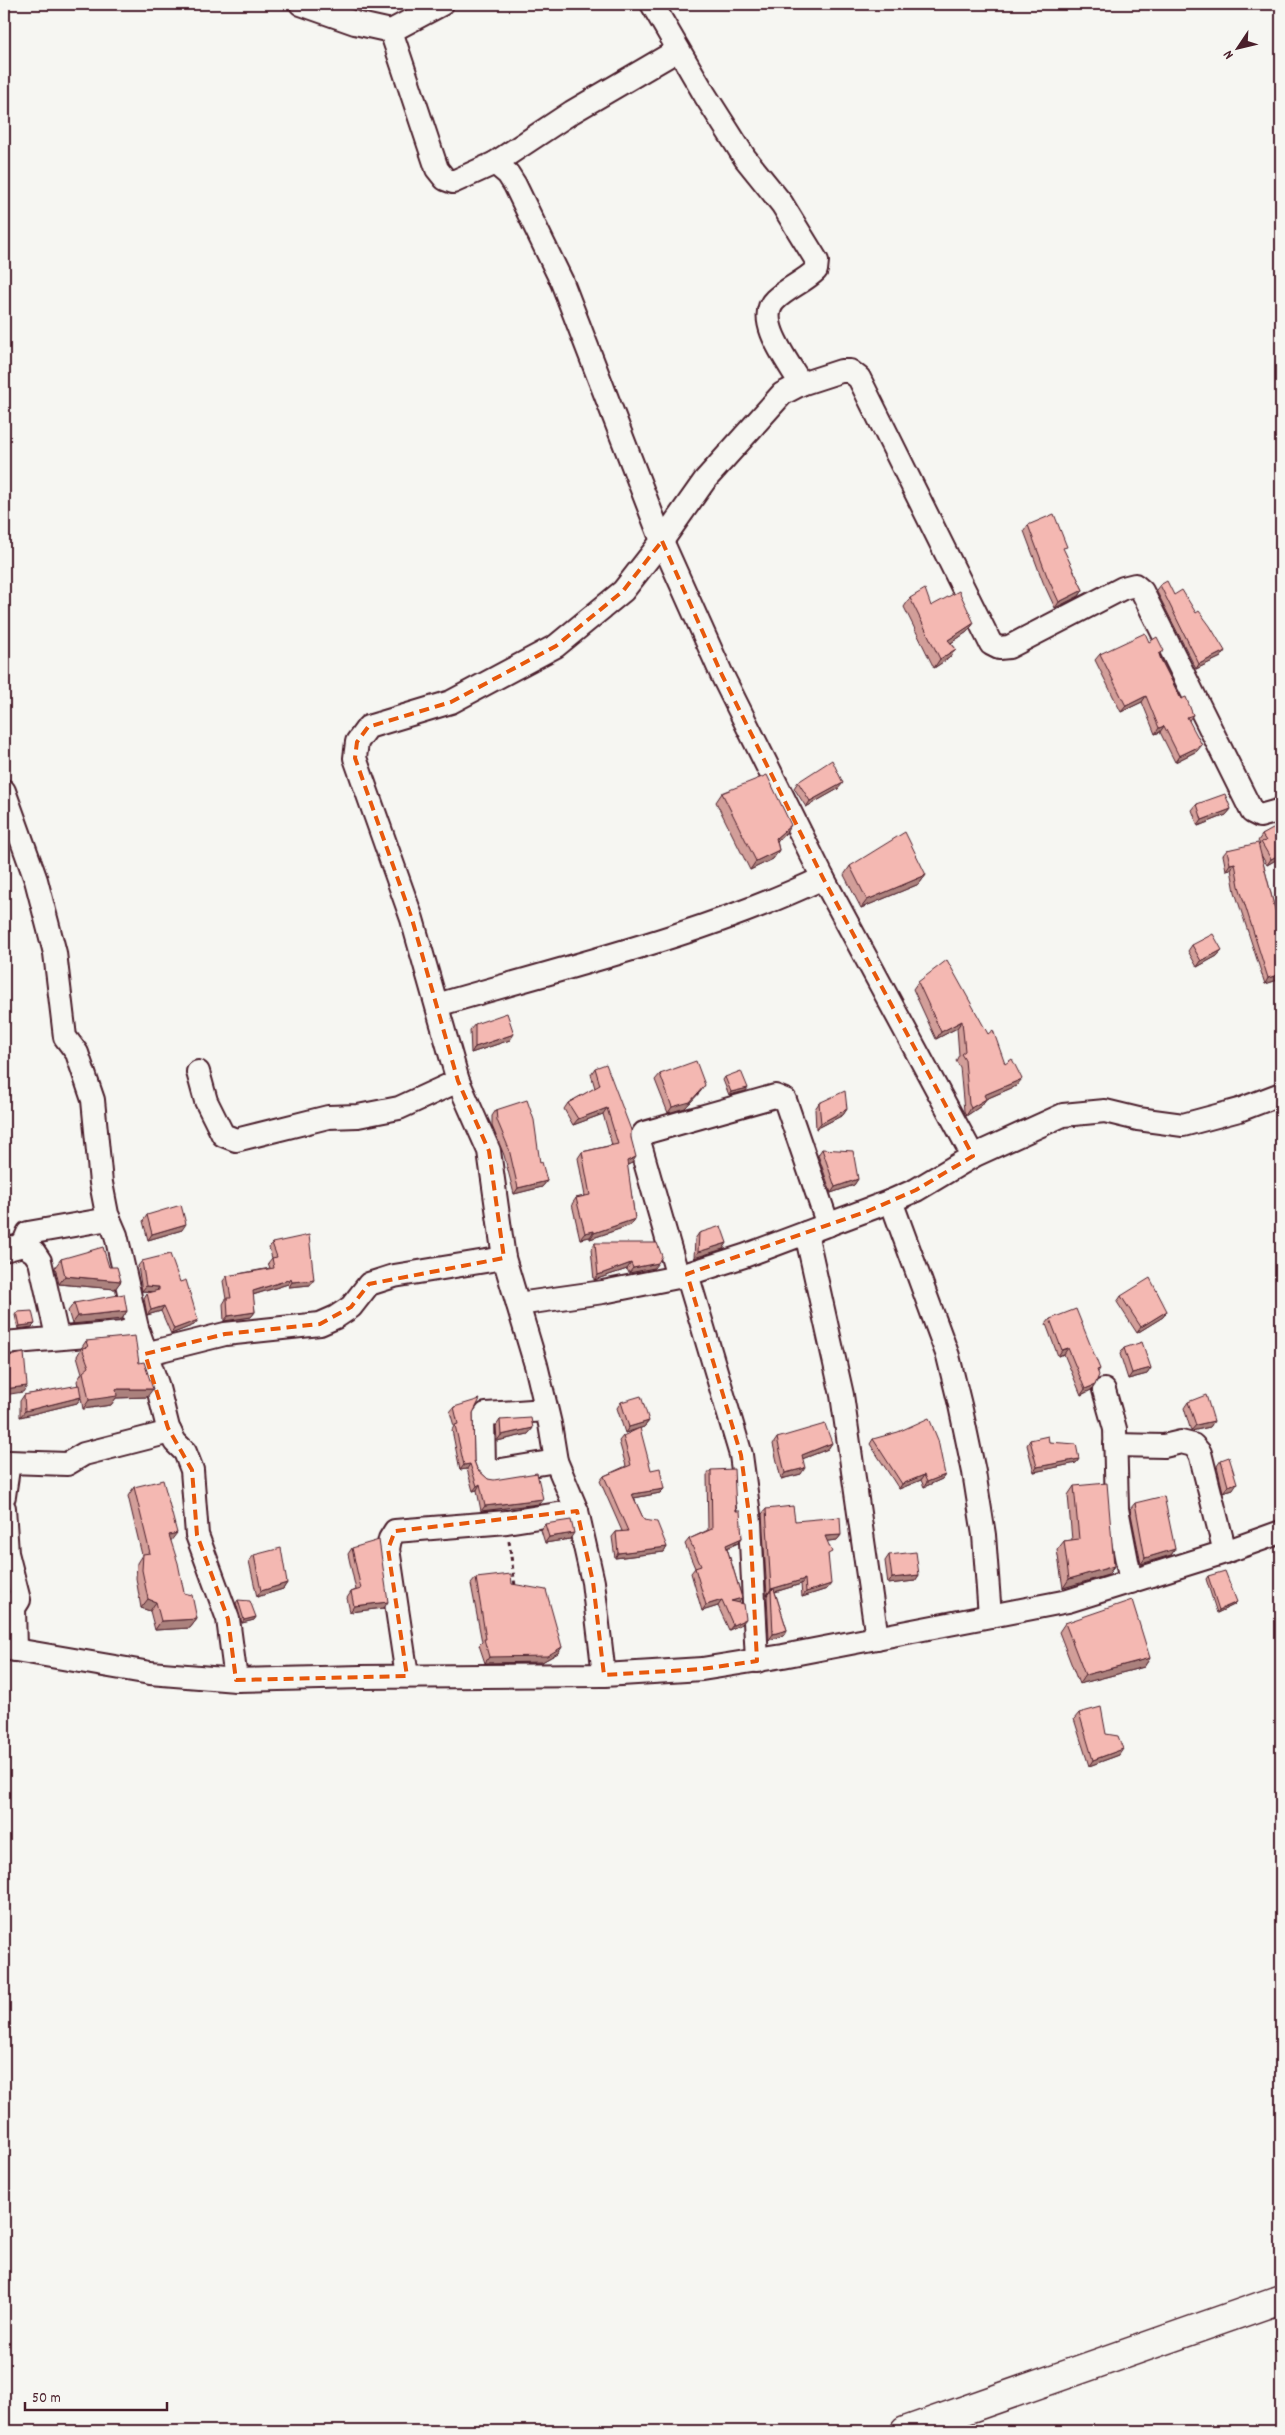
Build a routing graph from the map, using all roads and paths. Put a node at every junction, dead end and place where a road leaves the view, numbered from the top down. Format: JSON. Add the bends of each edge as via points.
{"nodes":[{"id":1,"x":301,"y":4,"type":"edge"},
{"id":2,"x":442,"y":4,"type":"edge"},
{"id":3,"x":652,"y":4,"type":"edge"},
{"id":4,"x":391,"y":31,"type":"junction"},
{"id":5,"x":678,"y":50,"type":"junction"},
{"id":6,"x":495,"y":164,"type":"junction"},
{"id":7,"x":801,"y":384,"type":"junction"},
{"id":8,"x":662,"y":541,"type":"junction"},
{"id":9,"x":4,"y":791,"type":"edge"},
{"id":10,"x":1281,"y":810,"type":"edge"},
{"id":11,"x":823,"y":878,"type":"junction"},
{"id":12,"x":437,"y":1005,"type":"junction"},
{"id":13,"x":198,"y":1072,"type":"dead end"},
{"id":14,"x":458,"y":1081,"type":"junction"},
{"id":15,"x":1281,"y":1094,"type":"edge"},
{"id":16,"x":973,"y":1156,"type":"junction"},
{"id":17,"x":891,"y":1201,"type":"junction"},
{"id":18,"x":109,"y":1219,"type":"junction"},
{"id":19,"x":828,"y":1225,"type":"junction"},
{"id":20,"x":806,"y":1233,"type":"junction"},
{"id":21,"x":13,"y":1248,"type":"edge"},
{"id":22,"x":504,"y":1258,"type":"junction"},
{"id":23,"x":682,"y":1276,"type":"junction"},
{"id":24,"x":518,"y":1304,"type":"junction"},
{"id":25,"x":137,"y":1328,"type":"junction"},
{"id":26,"x":57,"y":1336,"type":"junction"},
{"id":27,"x":4,"y":1342,"type":"edge"},
{"id":28,"x":145,"y":1354,"type":"junction"},
{"id":29,"x":1104,"y":1390,"type":"dead end"},
{"id":30,"x":546,"y":1410,"type":"junction"},
{"id":31,"x":170,"y":1432,"type":"junction"},
{"id":32,"x":1115,"y":1445,"type":"junction"},
{"id":33,"x":556,"y":1461,"type":"junction"},
{"id":34,"x":6,"y":1462,"type":"edge"},
{"id":35,"x":4,"y":1496,"type":"edge"},
{"id":36,"x":4,"y":1508,"type":"edge"},
{"id":37,"x":577,"y":1511,"type":"junction"},
{"id":38,"x":506,"y":1522,"type":"junction"},
{"id":39,"x":1281,"y":1532,"type":"edge"},
{"id":40,"x":1224,"y":1552,"type":"junction"},
{"id":41,"x":1131,"y":1582,"type":"junction"},
{"id":42,"x":516,"y":1590,"type":"edge"},
{"id":43,"x":990,"y":1616,"type":"junction"},
{"id":44,"x":877,"y":1638,"type":"junction"},
{"id":45,"x":10,"y":1649,"type":"edge"},
{"id":46,"x":757,"y":1661,"type":"junction"},
{"id":47,"x":604,"y":1675,"type":"junction"},
{"id":48,"x":407,"y":1676,"type":"junction"},
{"id":49,"x":236,"y":1680,"type":"junction"},
{"id":50,"x":1281,"y":2299,"type":"edge"},
{"id":51,"x":905,"y":2431,"type":"edge"}],
"edges":[{"from":1,"to":4,"type":"street","via":[[355,23]]},
{"from":2,"to":4,"type":"street"},
{"from":3,"to":5,"type":"street"},
{"from":4,"to":6,"type":"street","via":[[437,169],[444,179],[453,182]]},
{"from":5,"to":6,"type":"street","via":[[572,112]]},
{"from":5,"to":7,"type":"street","via":[[745,158],[782,204],[817,261],[816,270],[773,302],[767,313],[769,329]]},
{"from":6,"to":8,"type":"street","via":[[508,174],[515,185],[562,282]]},
{"from":7,"to":8,"type":"street","via":[[782,394],[711,473]]},
{"from":7,"to":10,"type":"street","via":[[841,371],[850,371],[859,378],[991,644],[999,648],[1009,647],[1124,588],[1135,585],[1142,591],[1252,812],[1260,816]]},
{"from":8,"to":11,"type":"street","via":[[722,675]]},
{"from":8,"to":12,"type":"street","via":[[623,591],[556,646],[451,702],[368,727],[357,742],[355,758],[412,919]]},
{"from":9,"to":18,"type":"street","via":[[36,880],[55,952],[65,1037],[77,1054],[93,1100],[100,1183]]},
{"from":11,"to":12,"type":"street","via":[[777,900],[630,950]]},
{"from":11,"to":16,"type":"street"},
{"from":12,"to":14,"type":"street"},
{"from":13,"to":14,"type":"street","via":[[206,1101],[223,1135],[236,1140],[328,1117],[358,1116],[399,1108]]},
{"from":14,"to":22,"type":"street","via":[[489,1151]]},
{"from":15,"to":16,"type":"street","via":[[1239,1110],[1183,1125],[1105,1111],[1062,1116]]},
{"from":16,"to":17,"type":"street"},
{"from":17,"to":19,"type":"street"},
{"from":17,"to":43,"type":"street","via":[[948,1356],[960,1405],[984,1535]]},
{"from":18,"to":21,"type":"street","via":[[28,1233]]},
{"from":18,"to":25,"type":"street","via":[[116,1235]]},
{"from":19,"to":20,"type":"street"},
{"from":19,"to":23,"type":"street","via":[[785,1100],[781,1097],[644,1133],[639,1141]]},
{"from":20,"to":23,"type":"street"},
{"from":20,"to":44,"type":"street","via":[[842,1394]]},
{"from":21,"to":26,"type":"street","via":[[34,1252],[40,1261]]},
{"from":22,"to":24,"type":"street"},
{"from":22,"to":28,"type":"street","via":[[394,1276],[369,1284],[352,1307],[320,1324],[225,1334]]},
{"from":23,"to":24,"type":"street"},
{"from":23,"to":46,"type":"street","via":[[741,1455],[750,1522]]},
{"from":24,"to":30,"type":"street"},
{"from":25,"to":26,"type":"street","via":[[122,1333]]},
{"from":25,"to":28,"type":"street"},
{"from":26,"to":27,"type":"street"},
{"from":28,"to":31,"type":"street","via":[[158,1384]]},
{"from":29,"to":32,"type":"street","via":[[1115,1429]]},
{"from":30,"to":33,"type":"street"},
{"from":30,"to":33,"type":"street","via":[[486,1414],[483,1418],[484,1466],[489,1472]]},
{"from":31,"to":34,"type":"street","via":[[84,1454],[67,1464]]},
{"from":31,"to":49,"type":"street","via":[[185,1452],[192,1470],[197,1535],[228,1619]]},
{"from":32,"to":40,"type":"street","via":[[1164,1446],[1180,1442],[1193,1445],[1200,1453]]},
{"from":32,"to":41,"type":"street","via":[[1117,1510]]},
{"from":33,"to":37,"type":"street"},
{"from":34,"to":35,"type":"street"},
{"from":36,"to":45,"type":"street","via":[[7,1553],[18,1600],[14,1608]]},
{"from":37,"to":38,"type":"street"},
{"from":37,"to":47,"type":"street","via":[[593,1582]]},
{"from":38,"to":42,"type":"path"},
{"from":38,"to":48,"type":"street","via":[[395,1532],[390,1539],[388,1549]]},
{"from":39,"to":40,"type":"street"},
{"from":40,"to":41,"type":"street"},
{"from":41,"to":43,"type":"street","via":[[1068,1601]]},
{"from":43,"to":44,"type":"street"},
{"from":44,"to":46,"type":"street"},
{"from":45,"to":49,"type":"street","via":[[150,1673]]},
{"from":46,"to":47,"type":"street","via":[[702,1669]]},
{"from":47,"to":48,"type":"street"},
{"from":48,"to":49,"type":"street"},
{"from":50,"to":51,"type":"main road"}]}
